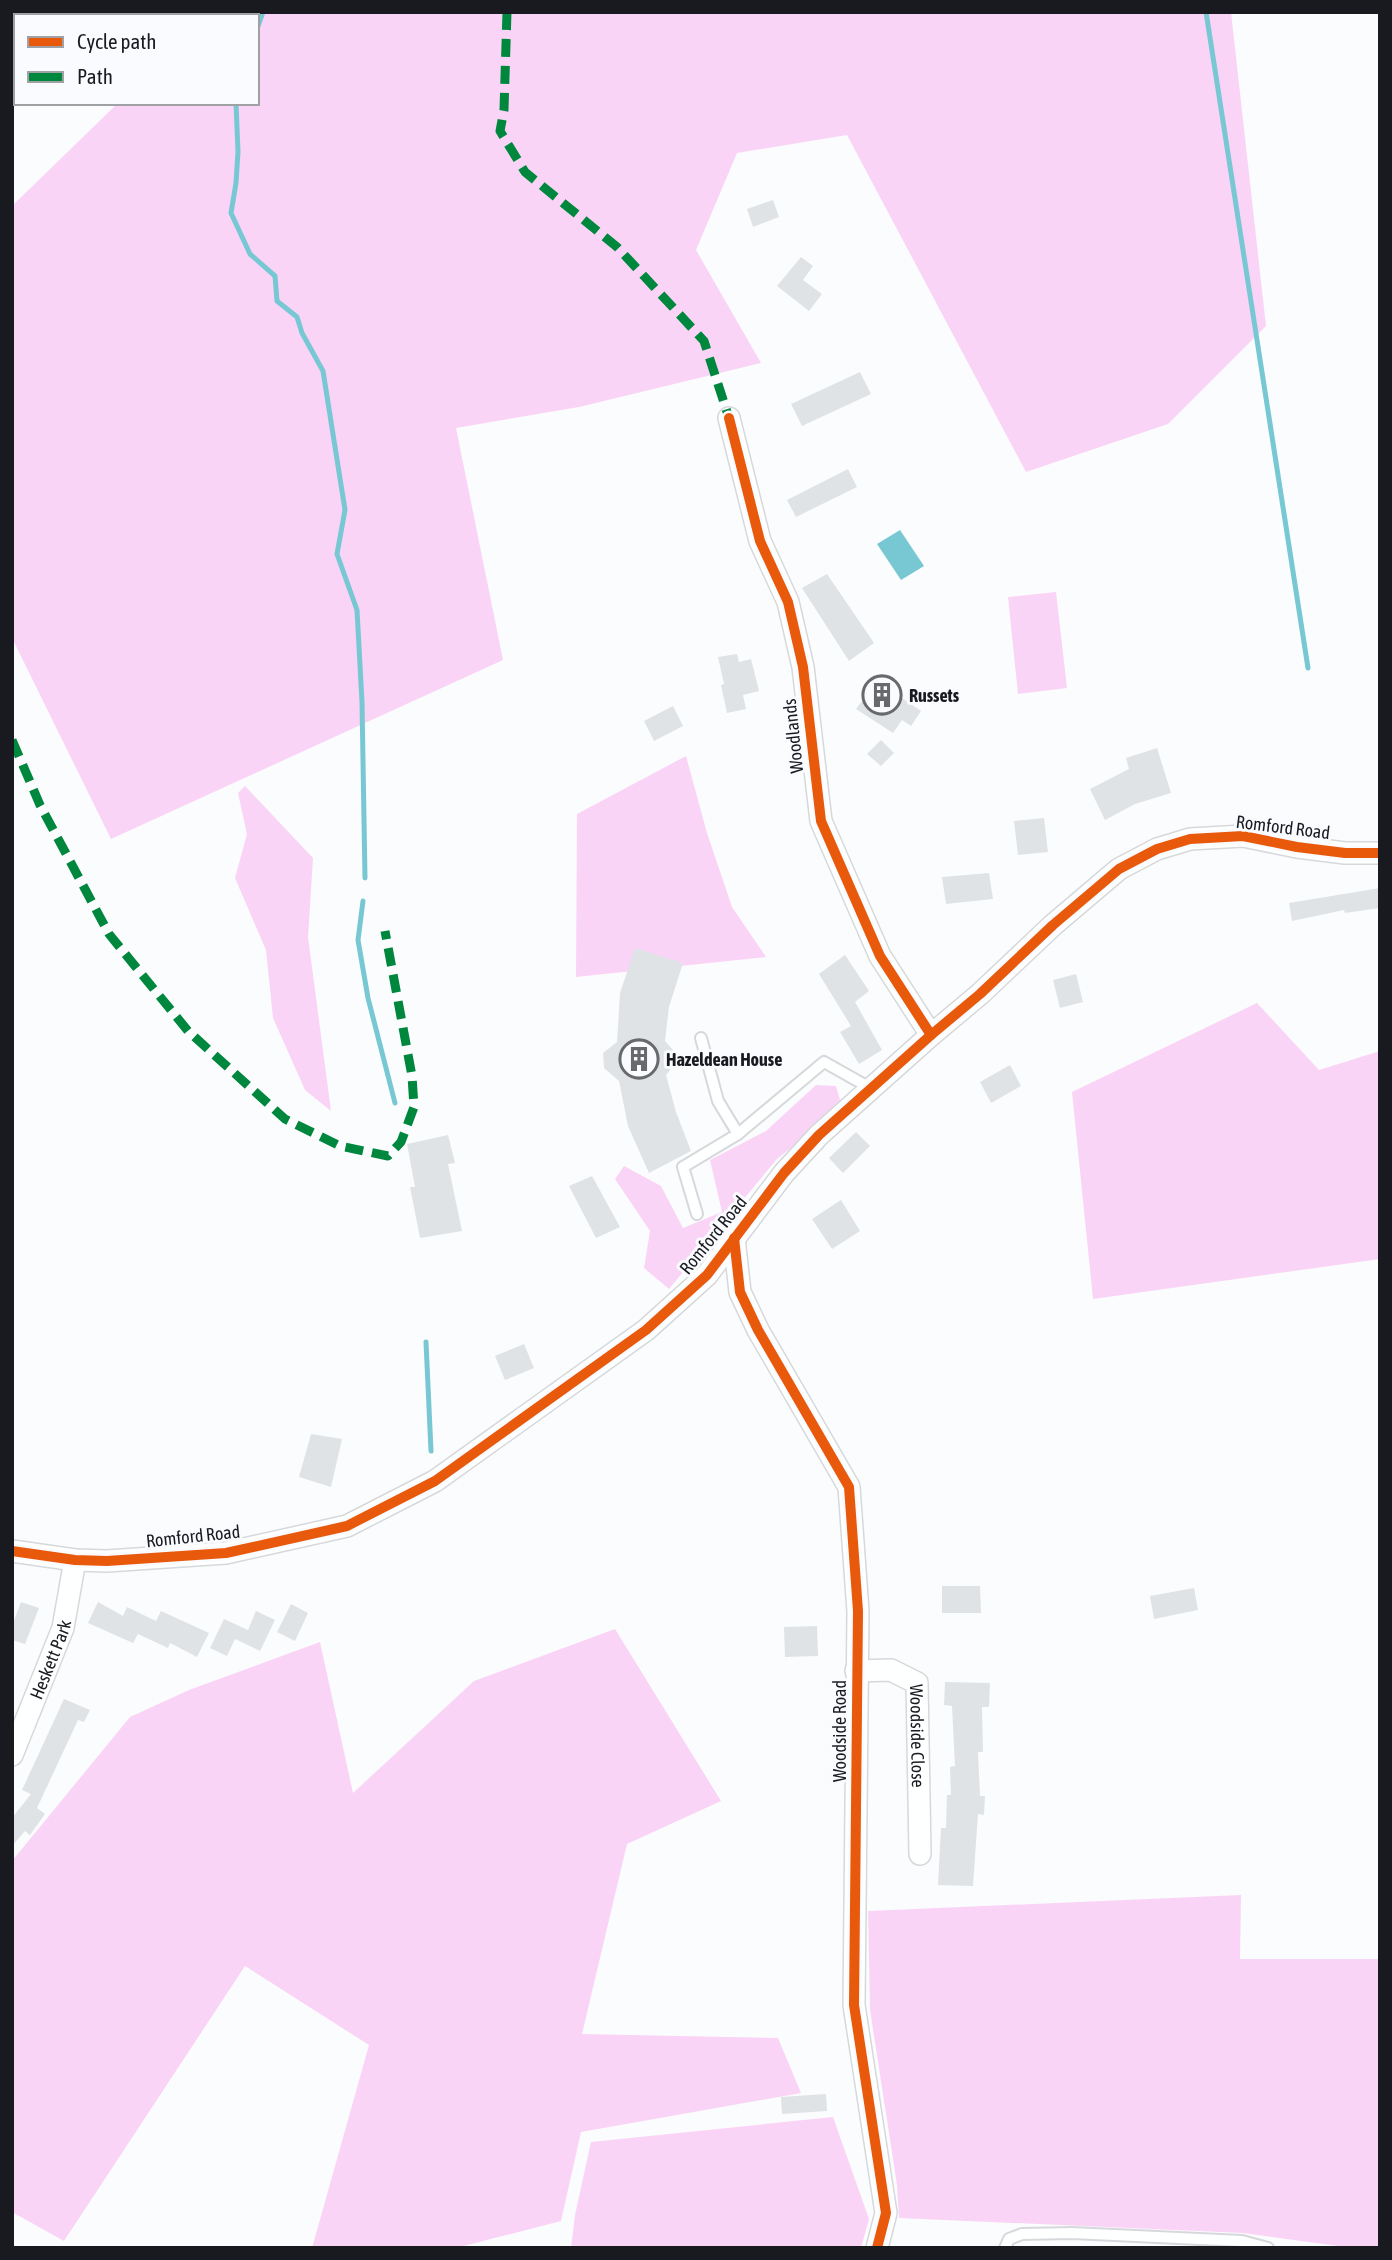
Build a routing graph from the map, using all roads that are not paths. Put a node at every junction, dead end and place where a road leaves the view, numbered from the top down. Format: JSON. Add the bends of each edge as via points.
{"nodes":[{"id":1,"x":729,"y":418,"type":"dead end"},
{"id":2,"x":1380,"y":853,"type":"edge"},
{"id":3,"x":931,"y":1035,"type":"junction"},
{"id":4,"x":701,"y":1038,"type":"dead end"},
{"id":5,"x":872,"y":1089,"type":"junction"},
{"id":6,"x":738,"y":1134,"type":"junction"},
{"id":7,"x":697,"y":1214,"type":"dead end"},
{"id":8,"x":734,"y":1238,"type":"junction"},
{"id":9,"x":12,"y":1551,"type":"edge"},
{"id":10,"x":75,"y":1560,"type":"junction"},
{"id":11,"x":856,"y":1671,"type":"junction"},
{"id":12,"x":12,"y":1755,"type":"edge"},
{"id":13,"x":920,"y":1854,"type":"dead end"},
{"id":14,"x":877,"y":2248,"type":"edge"},
{"id":15,"x":1005,"y":2248,"type":"edge"},
{"id":16,"x":1268,"y":2248,"type":"edge"}],
"edges":[{"from":1,"to":3,"type":"street","name":"Woodlands","via":[[760,541],[788,601],[803,667],[821,821],[880,956]]},
{"from":2,"to":3,"type":"street","name":"Romford Road","via":[[1345,853],[1243,836],[1190,839],[1157,849],[1119,869]]},
{"from":3,"to":5,"type":"street","name":"Romford Road"},
{"from":4,"to":6,"type":"lane","via":[[718,1101]]},
{"from":5,"to":6,"type":"lane","via":[[824,1062]]},
{"from":5,"to":8,"type":"street","name":"Romford Road","via":[[819,1135]]},
{"from":6,"to":7,"type":"lane","via":[[683,1167]]},
{"from":8,"to":10,"type":"street","name":"Romford Road","via":[[707,1275],[646,1329],[435,1481],[346,1526],[226,1553]]},
{"from":8,"to":11,"type":"street","name":"Woodside Road","via":[[740,1292],[849,1487],[858,1611]]},
{"from":9,"to":10,"type":"street","name":"Romford Road"},
{"from":10,"to":12,"type":"street","name":"Heskett Park","via":[[63,1628]]},
{"from":11,"to":13,"type":"street","name":"Woodside Close","via":[[891,1670],[917,1683]]},
{"from":11,"to":14,"type":"street","name":"Woodside Road","via":[[854,2005],[886,2213]]},
{"from":15,"to":16,"type":"lane","via":[[1009,2239],[1022,2234],[1072,2233],[1242,2241]]}]}
